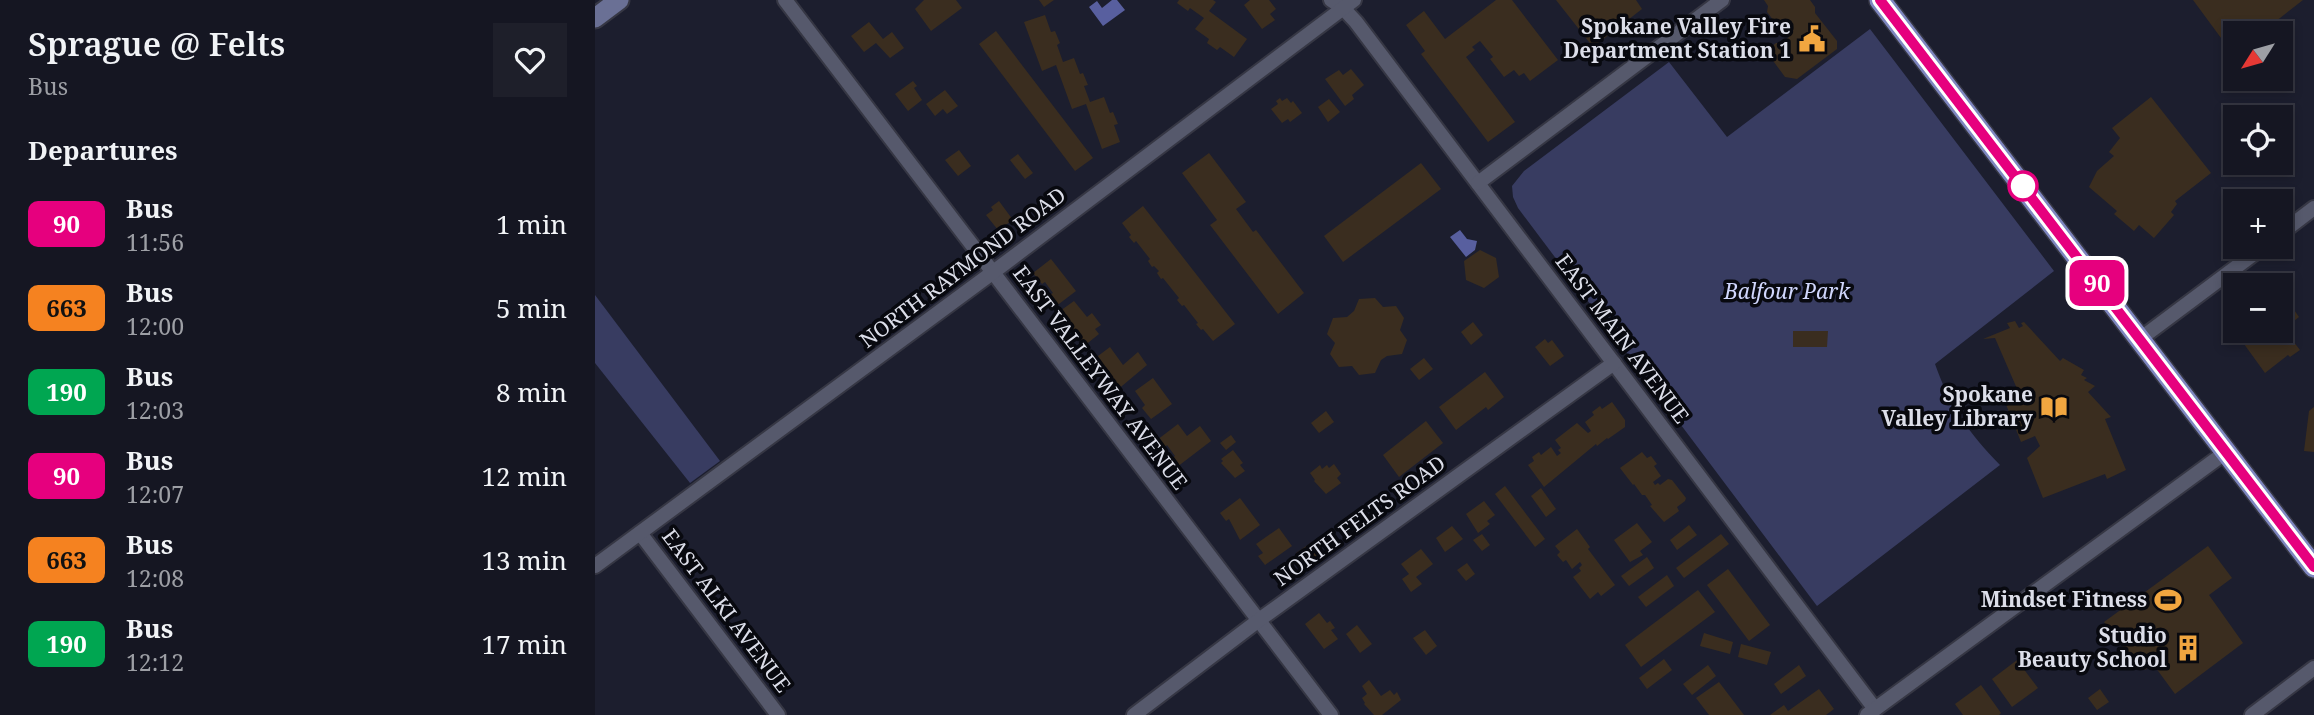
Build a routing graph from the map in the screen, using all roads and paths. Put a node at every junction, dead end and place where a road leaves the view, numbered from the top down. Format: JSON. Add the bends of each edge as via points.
{"nodes":[{"id":1,"x":619,"y":0,"type":"edge"},
{"id":2,"x":785,"y":0,"type":"edge"},
{"id":3,"x":1722,"y":0,"type":"edge"},
{"id":4,"x":1880,"y":0,"type":"edge"},
{"id":5,"x":1342,"y":3,"type":"edge"},
{"id":6,"x":595,"y":18,"type":"edge"},
{"id":7,"x":1478,"y":183,"type":"junction"},
{"id":8,"x":2314,"y":208,"type":"edge"},
{"id":9,"x":2293,"y":223,"type":"edge"},
{"id":10,"x":2247,"y":259,"type":"edge"},
{"id":11,"x":992,"y":273,"type":"junction"},
{"id":12,"x":2140,"y":339,"type":"junction"},
{"id":13,"x":1614,"y":363,"type":"junction"},
{"id":14,"x":2226,"y":453,"type":"junction"},
{"id":15,"x":640,"y":533,"type":"junction"},
{"id":16,"x":595,"y":566,"type":"edge"},
{"id":17,"x":2314,"y":567,"type":"edge"},
{"id":18,"x":1259,"y":620,"type":"junction"},
{"id":19,"x":2314,"y":668,"type":"edge"},
{"id":20,"x":1871,"y":712,"type":"edge"},
{"id":21,"x":778,"y":715,"type":"edge"},
{"id":22,"x":1134,"y":715,"type":"edge"},
{"id":23,"x":1331,"y":715,"type":"edge"},
{"id":24,"x":2252,"y":715,"type":"edge"}],
"edges":[{"from":1,"to":6,"type":"main road"},
{"from":2,"to":11,"type":"street","name":"EAST VALLEYWAY AVENUE"},
{"from":3,"to":7,"type":"street"},
{"from":4,"to":12,"type":"main road"},
{"from":5,"to":7,"type":"street","name":"EAST MAIN AVENUE"},
{"from":5,"to":11,"type":"street","name":"NORTH RAYMOND ROAD"},
{"from":7,"to":13,"type":"street","name":"EAST MAIN AVENUE"},
{"from":8,"to":9,"type":"street"},
{"from":10,"to":12,"type":"street"},
{"from":11,"to":15,"type":"street","name":"NORTH RAYMOND ROAD"},
{"from":11,"to":18,"type":"street","name":"EAST VALLEYWAY AVENUE"},
{"from":12,"to":14,"type":"main road"},
{"from":13,"to":18,"type":"street","name":"NORTH FELTS ROAD"},
{"from":13,"to":20,"type":"street","name":"EAST MAIN AVENUE"},
{"from":14,"to":17,"type":"main road"},
{"from":14,"to":20,"type":"street"},
{"from":15,"to":16,"type":"street","name":"NORTH RAYMOND ROAD"},
{"from":15,"to":21,"type":"street","name":"EAST ALKI AVENUE"},
{"from":18,"to":22,"type":"street","name":"NORTH FELTS ROAD"},
{"from":18,"to":23,"type":"street","name":"EAST VALLEYWAY AVENUE"},
{"from":19,"to":24,"type":"street"}]}
